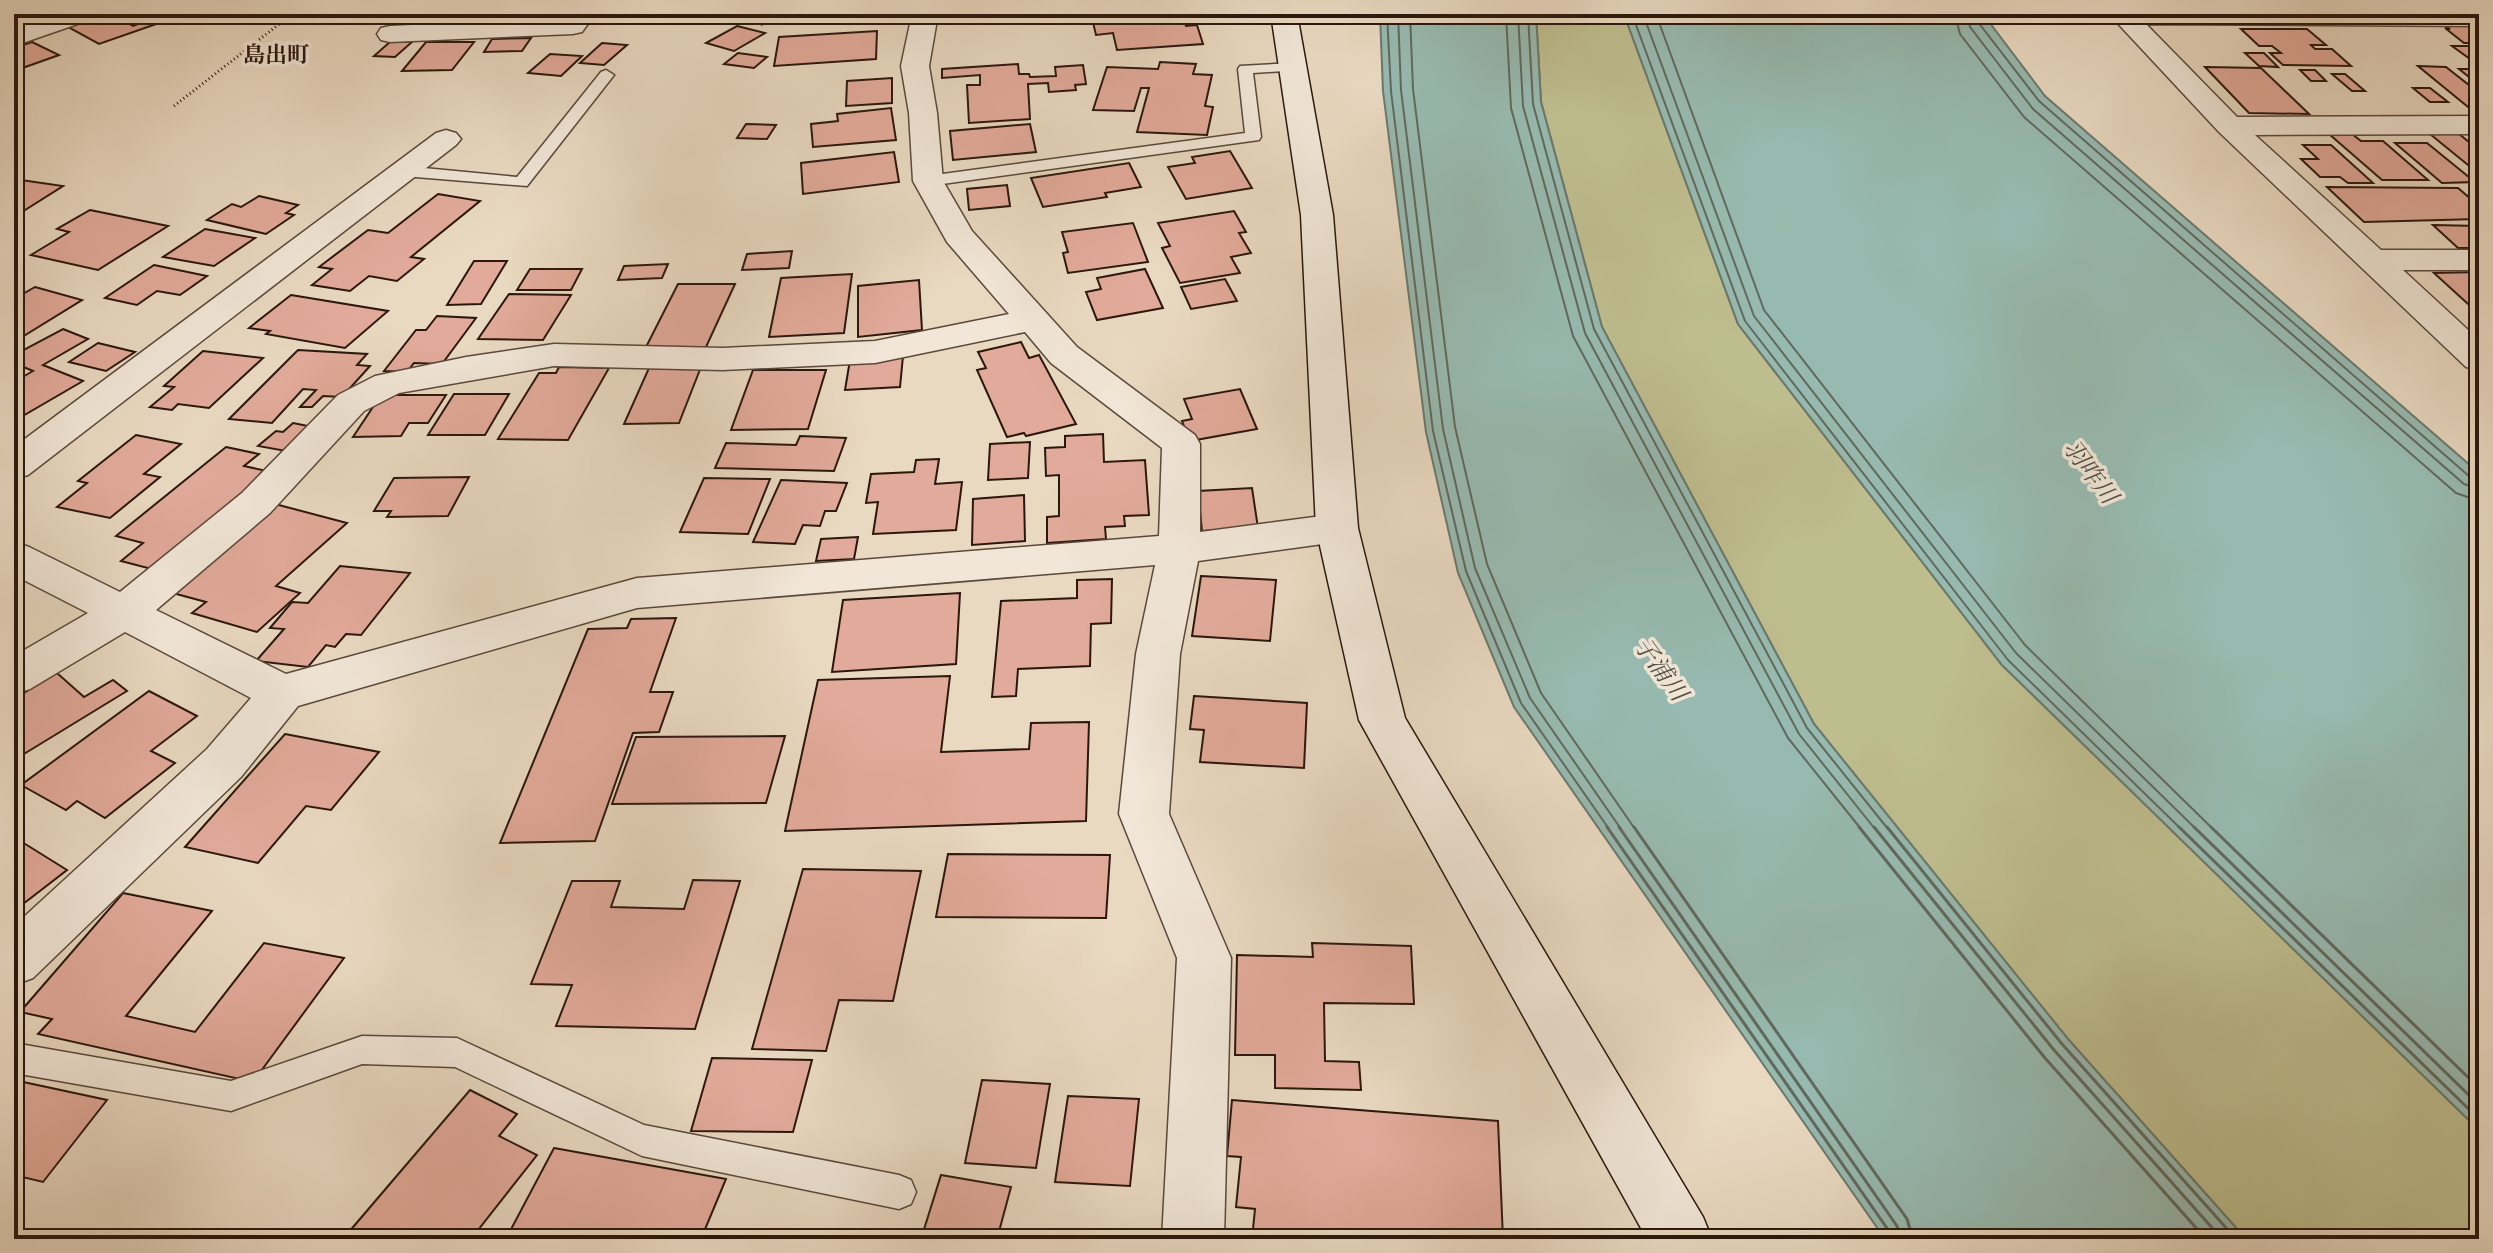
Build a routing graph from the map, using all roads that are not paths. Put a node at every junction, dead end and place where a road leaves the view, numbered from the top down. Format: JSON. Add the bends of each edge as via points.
{"nodes":[{"id":1,"x":83,"y":14,"type":"edge"},
{"id":2,"x":582,"y":14,"type":"edge"},
{"id":3,"x":925,"y":14,"type":"edge"},
{"id":4,"x":1284,"y":14,"type":"edge"},
{"id":5,"x":2123,"y":15,"type":"edge"},
{"id":6,"x":2479,"y":18,"type":"edge"},
{"id":7,"x":390,"y":34,"type":"dead end"},
{"id":8,"x":14,"y":38,"type":"edge"},
{"id":9,"x":1294,"y":67,"type":"junction"},
{"id":10,"x":606,"y":75,"type":"dead end"},
{"id":11,"x":2479,"y":125,"type":"edge"},
{"id":12,"x":2229,"y":126,"type":"junction"},
{"id":13,"x":446,"y":139,"type":"dead end"},
{"id":14,"x":403,"y":171,"type":"junction"},
{"id":15,"x":928,"y":181,"type":"junction"},
{"id":16,"x":2372,"y":260,"type":"junction"},
{"id":17,"x":2479,"y":260,"type":"edge"},
{"id":18,"x":1033,"y":320,"type":"junction"},
{"id":19,"x":2479,"y":359,"type":"edge"},
{"id":20,"x":14,"y":466,"type":"edge"},
{"id":21,"x":1337,"y":528,"type":"junction"},
{"id":22,"x":1179,"y":549,"type":"junction"},
{"id":23,"x":14,"y":557,"type":"edge"},
{"id":24,"x":123,"y":613,"type":"junction"},
{"id":25,"x":14,"y":677,"type":"edge"},
{"id":26,"x":282,"y":693,"type":"junction"},
{"id":27,"x":14,"y":961,"type":"edge"},
{"id":28,"x":14,"y":1058,"type":"edge"},
{"id":29,"x":899,"y":1192,"type":"dead end"},
{"id":30,"x":1193,"y":1239,"type":"edge"},
{"id":31,"x":1681,"y":1239,"type":"edge"}],
"edges":[{"from":1,"to":8,"type":"street"},
{"from":2,"to":7,"type":"street","via":[[573,26]]},
{"from":3,"to":15,"type":"street","via":[[915,66]]},
{"from":4,"to":9,"type":"street"},
{"from":5,"to":6,"type":"street"},
{"from":5,"to":12,"type":"street"},
{"from":9,"to":15,"type":"lane","via":[[1245,69],[1253,137]]},
{"from":9,"to":21,"type":"street","via":[[1317,215]]},
{"from":10,"to":14,"type":"lane","via":[[521,182]]},
{"from":11,"to":12,"type":"street"},
{"from":12,"to":16,"type":"street"},
{"from":13,"to":14,"type":"street"},
{"from":14,"to":20,"type":"street"},
{"from":15,"to":18,"type":"street","via":[[958,235]]},
{"from":16,"to":17,"type":"street"},
{"from":16,"to":19,"type":"street"},
{"from":18,"to":22,"type":"street","via":[[1064,355],[1181,444]]},
{"from":18,"to":24,"type":"street","via":[[875,352],[723,359],[554,355],[388,384],[351,403],[256,503]]},
{"from":21,"to":22,"type":"street"},
{"from":21,"to":31,"type":"street","via":[[1382,720]]},
{"from":22,"to":26,"type":"street","via":[[637,593]]},
{"from":22,"to":30,"type":"street","via":[[1158,654],[1144,814],[1204,958]]},
{"from":23,"to":24,"type":"street"},
{"from":24,"to":25,"type":"street"},
{"from":24,"to":26,"type":"street"},
{"from":26,"to":27,"type":"street","via":[[224,763]]},
{"from":28,"to":29,"type":"lane","via":[[231,1096],[362,1050],[457,1053],[642,1140]]}]}
